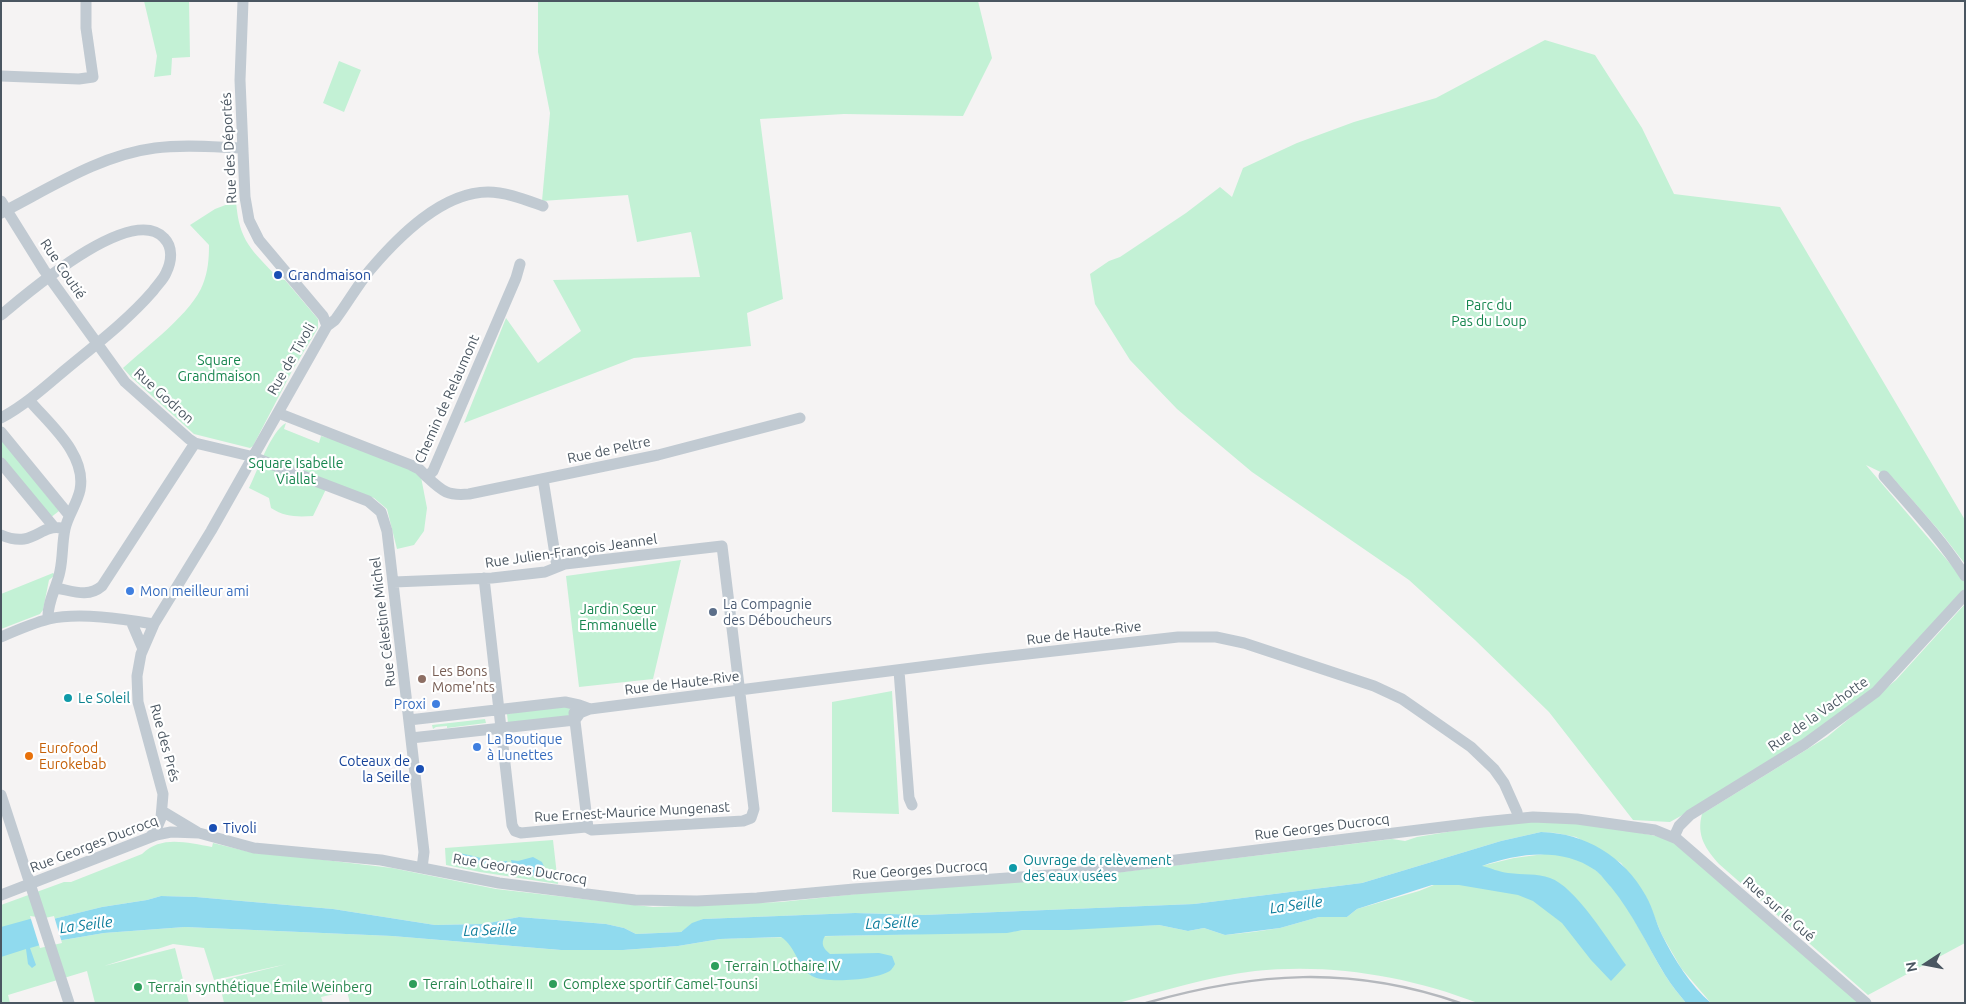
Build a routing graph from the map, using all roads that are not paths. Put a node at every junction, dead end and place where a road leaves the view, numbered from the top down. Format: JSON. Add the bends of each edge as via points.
{"nodes":[{"id":1,"x":86,"y":1,"type":"edge"},
{"id":2,"x":243,"y":1,"type":"edge"},
{"id":3,"x":1,"y":76,"type":"edge"},
{"id":4,"x":243,"y":148,"type":"junction"},
{"id":5,"x":543,"y":206,"type":"dead end"},
{"id":6,"x":3,"y":208,"type":"edge"},
{"id":7,"x":520,"y":264,"type":"dead end"},
{"id":8,"x":49,"y":276,"type":"junction"},
{"id":9,"x":1,"y":315,"type":"edge"},
{"id":10,"x":327,"y":326,"type":"junction"},
{"id":11,"x":97,"y":344,"type":"junction"},
{"id":12,"x":29,"y":400,"type":"junction"},
{"id":13,"x":278,"y":414,"type":"junction"},
{"id":14,"x":1,"y":418,"type":"edge"},
{"id":15,"x":800,"y":418,"type":"dead end"},
{"id":16,"x":1,"y":432,"type":"edge"},
{"id":17,"x":195,"y":443,"type":"junction"},
{"id":18,"x":254,"y":458,"type":"junction"},
{"id":19,"x":1,"y":463,"type":"edge"},
{"id":20,"x":1884,"y":476,"type":"dead end"},
{"id":21,"x":427,"y":477,"type":"junction"},
{"id":22,"x":543,"y":479,"type":"junction"},
{"id":23,"x":69,"y":515,"type":"junction"},
{"id":24,"x":60,"y":527,"type":"junction"},
{"id":25,"x":1,"y":535,"type":"edge"},
{"id":26,"x":556,"y":567,"type":"junction"},
{"id":27,"x":1965,"y":576,"type":"edge"},
{"id":28,"x":484,"y":578,"type":"junction"},
{"id":29,"x":394,"y":582,"type":"junction"},
{"id":30,"x":56,"y":588,"type":"junction"},
{"id":31,"x":1965,"y":595,"type":"edge"},
{"id":32,"x":53,"y":618,"type":"junction"},
{"id":33,"x":131,"y":621,"type":"junction"},
{"id":34,"x":154,"y":624,"type":"junction"},
{"id":35,"x":1,"y":636,"type":"edge"},
{"id":36,"x":144,"y":649,"type":"junction"},
{"id":37,"x":899,"y":671,"type":"junction"},
{"id":38,"x":738,"y":692,"type":"junction"},
{"id":39,"x":573,"y":704,"type":"junction"},
{"id":40,"x":590,"y":709,"type":"junction"},
{"id":41,"x":499,"y":710,"type":"junction"},
{"id":42,"x":409,"y":720,"type":"junction"},
{"id":43,"x":575,"y":720,"type":"junction"},
{"id":44,"x":501,"y":728,"type":"junction"},
{"id":45,"x":411,"y":738,"type":"junction"},
{"id":46,"x":1,"y":796,"type":"edge"},
{"id":47,"x":912,"y":806,"type":"dead end"},
{"id":48,"x":162,"y":811,"type":"junction"},
{"id":49,"x":1518,"y":818,"type":"junction"},
{"id":50,"x":588,"y":828,"type":"junction"},
{"id":51,"x":199,"y":833,"type":"junction"},
{"id":52,"x":1674,"y":837,"type":"junction"},
{"id":53,"x":148,"y":839,"type":"junction"},
{"id":54,"x":422,"y":868,"type":"junction"},
{"id":55,"x":31,"y":884,"type":"junction"},
{"id":56,"x":1,"y":895,"type":"edge"},
{"id":57,"x":69,"y":1003,"type":"edge"},
{"id":58,"x":1866,"y":1003,"type":"edge"}],
"edges":[{"from":1,"to":3,"type":"street","via":[[93,77],[79,80]]},
{"from":2,"to":4,"type":"street","name":"Rue des Déportés","via":[[240,80]]},
{"from":4,"to":6,"type":"street","via":[[190,146],[128,154]]},
{"from":4,"to":10,"type":"street","name":"Rue des Déportés","via":[[246,210],[253,230],[323,316]]},
{"from":5,"to":10,"type":"street","name":"Rue de Tivoli","via":[[489,192],[462,196],[437,208],[369,271],[335,320]]},
{"from":6,"to":8,"type":"street","name":"Rue Coutié"},
{"from":7,"to":21,"type":"street","name":"Chemin de Relaumont","via":[[433,471]]},
{"from":8,"to":9,"type":"street"},
{"from":8,"to":11,"type":"street","name":"Rue Coutié"},
{"from":8,"to":11,"type":"street","via":[[91,247],[125,234],[151,230],[159,232],[169,244],[170,261],[163,278]]},
{"from":10,"to":13,"type":"street","name":"Rue de Tivoli"},
{"from":11,"to":12,"type":"street"},
{"from":11,"to":17,"type":"street","name":"Rue Godron","via":[[125,382]]},
{"from":12,"to":14,"type":"street"},
{"from":12,"to":23,"type":"street","via":[[67,444],[80,471],[78,501]]},
{"from":13,"to":18,"type":"street","name":"Rue de Tivoli"},
{"from":13,"to":21,"type":"street","name":"Chemin de Relaumont","via":[[411,465]]},
{"from":15,"to":22,"type":"street","name":"Rue de Peltre"},
{"from":16,"to":23,"type":"street"},
{"from":17,"to":18,"type":"street","name":"Rue Godron"},
{"from":17,"to":30,"type":"street","via":[[102,586],[83,593]]},
{"from":18,"to":29,"type":"street","name":"Rue Célestine Michel","via":[[376,506],[385,521]]},
{"from":18,"to":34,"type":"street","name":"Rue de Tivoli"},
{"from":19,"to":24,"type":"street"},
{"from":20,"to":27,"type":"street","via":[[1932,530]]},
{"from":21,"to":22,"type":"street","name":"Rue de Peltre","via":[[446,493],[454,495]]},
{"from":22,"to":26,"type":"street"},
{"from":23,"to":24,"type":"street"},
{"from":24,"to":25,"type":"street","via":[[23,540]]},
{"from":24,"to":30,"type":"street"},
{"from":26,"to":28,"type":"street","name":"Rue Julien-François Jeannel","via":[[545,572]]},
{"from":26,"to":38,"type":"street","name":"Rue Julien-François Jeannel","via":[[722,546]]},
{"from":28,"to":29,"type":"street","name":"Rue Julien-François Jeannel"},
{"from":28,"to":41,"type":"street"},
{"from":29,"to":42,"type":"street","name":"Rue Célestine Michel"},
{"from":30,"to":32,"type":"street","via":[[58,594]]},
{"from":31,"to":52,"type":"street","name":"Rue de la Vachotte","via":[[1876,692],[1805,744],[1690,815]]},
{"from":32,"to":33,"type":"street"},
{"from":32,"to":35,"type":"street"},
{"from":33,"to":34,"type":"street"},
{"from":33,"to":36,"type":"street"},
{"from":34,"to":36,"type":"street","name":"Rue des Prés"},
{"from":36,"to":48,"type":"street","name":"Rue des Prés","via":[[137,676],[138,702],[163,794]]},
{"from":37,"to":38,"type":"street","name":"Rue de Haute-Rive"},
{"from":37,"to":47,"type":"street"},
{"from":37,"to":49,"type":"street","name":"Rue de Haute-Rive","via":[[1178,637],[1230,640],[1374,686],[1407,701],[1471,747],[1494,769],[1504,783]]},
{"from":38,"to":40,"type":"street","name":"Rue de Haute-Rive"},
{"from":38,"to":50,"type":"street","name":"Rue Ernest-Maurice Mungenast","via":[[754,809],[751,818],[743,821]]},
{"from":39,"to":40,"type":"street","name":"Rue de Haute-Rive"},
{"from":39,"to":41,"type":"street","name":"Rue de Haute-Rive","via":[[565,702]]},
{"from":39,"to":43,"type":"street"},
{"from":40,"to":43,"type":"street","name":"Rue de Haute-Rive","via":[[580,713]]},
{"from":41,"to":42,"type":"street","name":"Rue de Haute-Rive"},
{"from":41,"to":44,"type":"street"},
{"from":42,"to":45,"type":"street","name":"Rue Célestine Michel"},
{"from":43,"to":44,"type":"street"},
{"from":43,"to":50,"type":"street"},
{"from":44,"to":45,"type":"street"},
{"from":44,"to":50,"type":"street","name":"Rue Ernest-Maurice Mungenast","via":[[515,831]]},
{"from":45,"to":54,"type":"street","name":"Rue Célestine Michel","via":[[424,852]]},
{"from":46,"to":55,"type":"street"},
{"from":48,"to":51,"type":"street","name":"Rue Georges Ducrocq"},
{"from":48,"to":53,"type":"street","name":"Rue des Prés","via":[[159,825]]},
{"from":49,"to":52,"type":"street","name":"Rue Georges Ducrocq","via":[[1547,816],[1594,821],[1655,830]]},
{"from":49,"to":54,"type":"street","name":"Rue Georges Ducrocq","via":[[1056,875],[728,900],[635,900],[499,883]]},
{"from":51,"to":53,"type":"street","name":"Rue Georges Ducrocq","via":[[170,832]]},
{"from":51,"to":54,"type":"street","name":"Rue Georges Ducrocq","via":[[254,848],[362,858]]},
{"from":52,"to":58,"type":"street","name":"Rue sur le Gué"},
{"from":53,"to":55,"type":"street","name":"Rue Georges Ducrocq"},
{"from":55,"to":56,"type":"street","name":"Rue Georges Ducrocq"},
{"from":55,"to":57,"type":"street"}]}
